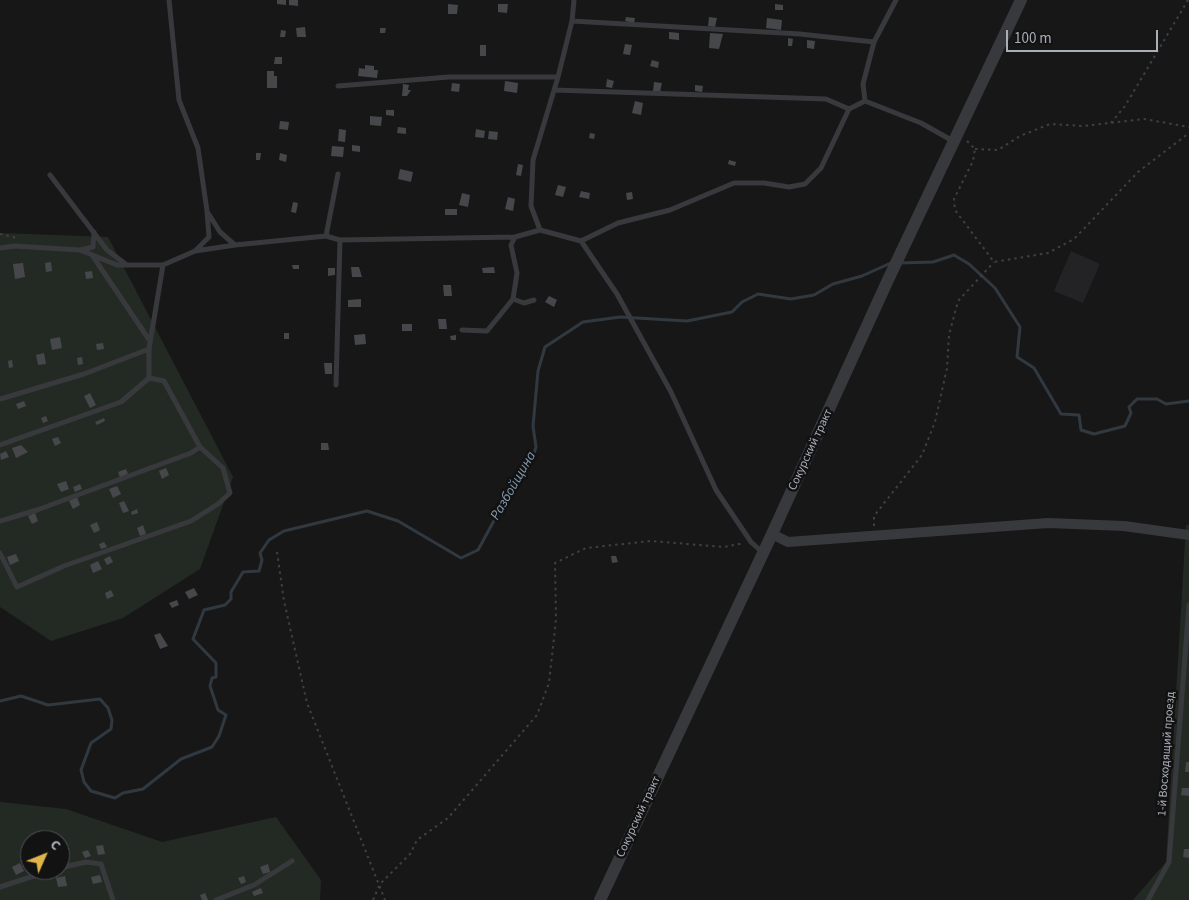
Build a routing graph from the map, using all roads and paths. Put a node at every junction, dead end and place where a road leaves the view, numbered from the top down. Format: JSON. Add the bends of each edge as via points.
{"nodes":[{"id":1,"x":169,"y":0,"type":"edge"},
{"id":2,"x":574,"y":0,"type":"edge"},
{"id":3,"x":896,"y":0,"type":"edge"},
{"id":4,"x":1021,"y":0,"type":"edge"},
{"id":5,"x":1188,"y":0,"type":"edge"},
{"id":6,"x":572,"y":20,"type":"junction"},
{"id":7,"x":874,"y":42,"type":"junction"},
{"id":8,"x":558,"y":77,"type":"junction"},
{"id":9,"x":338,"y":86,"type":"dead end"},
{"id":10,"x":554,"y":90,"type":"junction"},
{"id":11,"x":865,"y":101,"type":"junction"},
{"id":12,"x":849,"y":110,"type":"junction"},
{"id":13,"x":1111,"y":123,"type":"junction"},
{"id":14,"x":1189,"y":127,"type":"edge"},
{"id":15,"x":1189,"y":133,"type":"edge"},
{"id":16,"x":956,"y":139,"type":"junction"},
{"id":17,"x":975,"y":150,"type":"junction"},
{"id":18,"x":338,"y":174,"type":"dead end"},
{"id":19,"x":50,"y":175,"type":"dead end"},
{"id":20,"x":207,"y":211,"type":"junction"},
{"id":21,"x":540,"y":230,"type":"junction"},
{"id":22,"x":94,"y":231,"type":"junction"},
{"id":23,"x":326,"y":236,"type":"junction"},
{"id":24,"x":515,"y":237,"type":"junction"},
{"id":25,"x":340,"y":240,"type":"junction"},
{"id":26,"x":581,"y":241,"type":"junction"},
{"id":27,"x":235,"y":245,"type":"junction"},
{"id":28,"x":0,"y":248,"type":"edge"},
{"id":29,"x":80,"y":250,"type":"junction"},
{"id":30,"x":195,"y":251,"type":"junction"},
{"id":31,"x":92,"y":255,"type":"junction"},
{"id":32,"x":994,"y":262,"type":"junction"},
{"id":33,"x":128,"y":265,"type":"junction"},
{"id":34,"x":163,"y":265,"type":"junction"},
{"id":35,"x":512,"y":299,"type":"junction"},
{"id":36,"x":534,"y":300,"type":"dead end"},
{"id":37,"x":462,"y":330,"type":"dead end"},
{"id":38,"x":150,"y":342,"type":"junction"},
{"id":39,"x":149,"y":349,"type":"junction"},
{"id":40,"x":149,"y":378,"type":"junction"},
{"id":41,"x":336,"y":385,"type":"dead end"},
{"id":42,"x":0,"y":399,"type":"edge"},
{"id":43,"x":0,"y":444,"type":"edge"},
{"id":44,"x":200,"y":447,"type":"junction"},
{"id":45,"x":0,"y":521,"type":"edge"},
{"id":46,"x":772,"y":534,"type":"junction"},
{"id":47,"x":1189,"y":535,"type":"edge"},
{"id":48,"x":875,"y":536,"type":"junction"},
{"id":49,"x":751,"y":542,"type":"junction"},
{"id":50,"x":277,"y":552,"type":"dead end"},
{"id":51,"x":0,"y":553,"type":"edge"},
{"id":52,"x":763,"y":553,"type":"junction"},
{"id":53,"x":1189,"y":605,"type":"edge"},
{"id":54,"x":292,"y":861,"type":"dead end"},
{"id":55,"x":70,"y":866,"type":"edge"},
{"id":56,"x":21,"y":880,"type":"edge"},
{"id":57,"x":380,"y":884,"type":"junction"},
{"id":58,"x":0,"y":887,"type":"edge"},
{"id":59,"x":112,"y":900,"type":"edge"},
{"id":60,"x":216,"y":900,"type":"edge"},
{"id":61,"x":373,"y":900,"type":"edge"},
{"id":62,"x":385,"y":900,"type":"edge"},
{"id":63,"x":600,"y":900,"type":"edge"},
{"id":64,"x":1148,"y":900,"type":"edge"}],
"edges":[{"from":1,"to":20,"type":"lane","via":[[179,100],[198,148]]},
{"from":2,"to":6,"type":"lane"},
{"from":3,"to":7,"type":"lane"},
{"from":4,"to":16,"type":"street","name":"Сокурский тракт"},
{"from":5,"to":13,"type":"path","via":[[1125,106]]},
{"from":6,"to":7,"type":"lane","via":[[800,34]]},
{"from":6,"to":8,"type":"lane"},
{"from":7,"to":11,"type":"lane","via":[[863,84]]},
{"from":8,"to":9,"type":"lane","via":[[449,77]]},
{"from":8,"to":10,"type":"lane"},
{"from":10,"to":12,"type":"lane","via":[[826,99]]},
{"from":10,"to":21,"type":"lane","via":[[533,160],[531,206]]},
{"from":11,"to":12,"type":"lane"},
{"from":11,"to":16,"type":"lane"},
{"from":12,"to":26,"type":"lane","via":[[821,168],[805,184],[789,187],[734,183],[670,210],[618,222]]},
{"from":13,"to":14,"type":"path","via":[[1144,119]]},
{"from":13,"to":17,"type":"path","via":[[1083,126],[1050,124],[1020,136],[998,150]]},
{"from":15,"to":32,"type":"path","via":[[1138,172],[1074,240],[1048,254]]},
{"from":16,"to":17,"type":"path","via":[[968,142]]},
{"from":16,"to":46,"type":"street","name":"Сокурский тракт"},
{"from":17,"to":32,"type":"path","via":[[969,173],[954,199],[955,210]]},
{"from":18,"to":23,"type":"lane"},
{"from":19,"to":22,"type":"lane"},
{"from":20,"to":27,"type":"lane","via":[[220,232]]},
{"from":20,"to":30,"type":"lane","via":[[209,238]]},
{"from":21,"to":24,"type":"lane"},
{"from":21,"to":26,"type":"lane"},
{"from":22,"to":29,"type":"lane","via":[[93,247]]},
{"from":22,"to":33,"type":"lane","via":[[107,250]]},
{"from":23,"to":25,"type":"lane"},
{"from":23,"to":27,"type":"lane"},
{"from":24,"to":25,"type":"lane"},
{"from":24,"to":35,"type":"lane","via":[[511,245],[518,273]]},
{"from":25,"to":41,"type":"lane"},
{"from":26,"to":49,"type":"lane","via":[[617,294],[671,392],[716,490]]},
{"from":27,"to":30,"type":"lane"},
{"from":28,"to":29,"type":"lane"},
{"from":29,"to":31,"type":"lane"},
{"from":30,"to":34,"type":"lane"},
{"from":31,"to":33,"type":"lane","via":[[117,265]]},
{"from":31,"to":38,"type":"lane"},
{"from":32,"to":48,"type":"path","via":[[958,301],[935,422],[922,455],[874,516]]},
{"from":33,"to":34,"type":"lane"},
{"from":34,"to":38,"type":"lane"},
{"from":35,"to":36,"type":"lane","via":[[524,303]]},
{"from":35,"to":37,"type":"lane","via":[[487,331]]},
{"from":38,"to":39,"type":"lane"},
{"from":39,"to":40,"type":"lane"},
{"from":39,"to":42,"type":"lane","via":[[84,374]]},
{"from":40,"to":43,"type":"lane","via":[[121,402]]},
{"from":40,"to":44,"type":"lane","via":[[164,381]]},
{"from":44,"to":45,"type":"lane","via":[[37,510]]},
{"from":44,"to":51,"type":"lane","via":[[223,468],[230,493],[191,521],[64,566],[17,587]]},
{"from":46,"to":48,"type":"street","via":[[788,542]]},
{"from":46,"to":52,"type":"street","name":"Сокурский тракт"},
{"from":47,"to":48,"type":"street","via":[[1124,526],[1048,523]]},
{"from":49,"to":52,"type":"lane"},
{"from":49,"to":57,"type":"path","via":[[724,547],[650,541],[586,548],[555,563],[556,619],[550,683],[537,715],[448,818],[417,840],[410,854]]},
{"from":50,"to":57,"type":"path","via":[[284,601],[307,703]]},
{"from":52,"to":63,"type":"street","name":"Сокурский тракт"},
{"from":53,"to":64,"type":"lane","name":"1-й Восходящий проезд","via":[[1169,862]]},
{"from":54,"to":60,"type":"lane","via":[[254,885]]},
{"from":55,"to":59,"type":"lane","via":[[86,862],[101,864]]},
{"from":56,"to":58,"type":"lane"},
{"from":57,"to":61,"type":"path"},
{"from":57,"to":62,"type":"path"}]}
